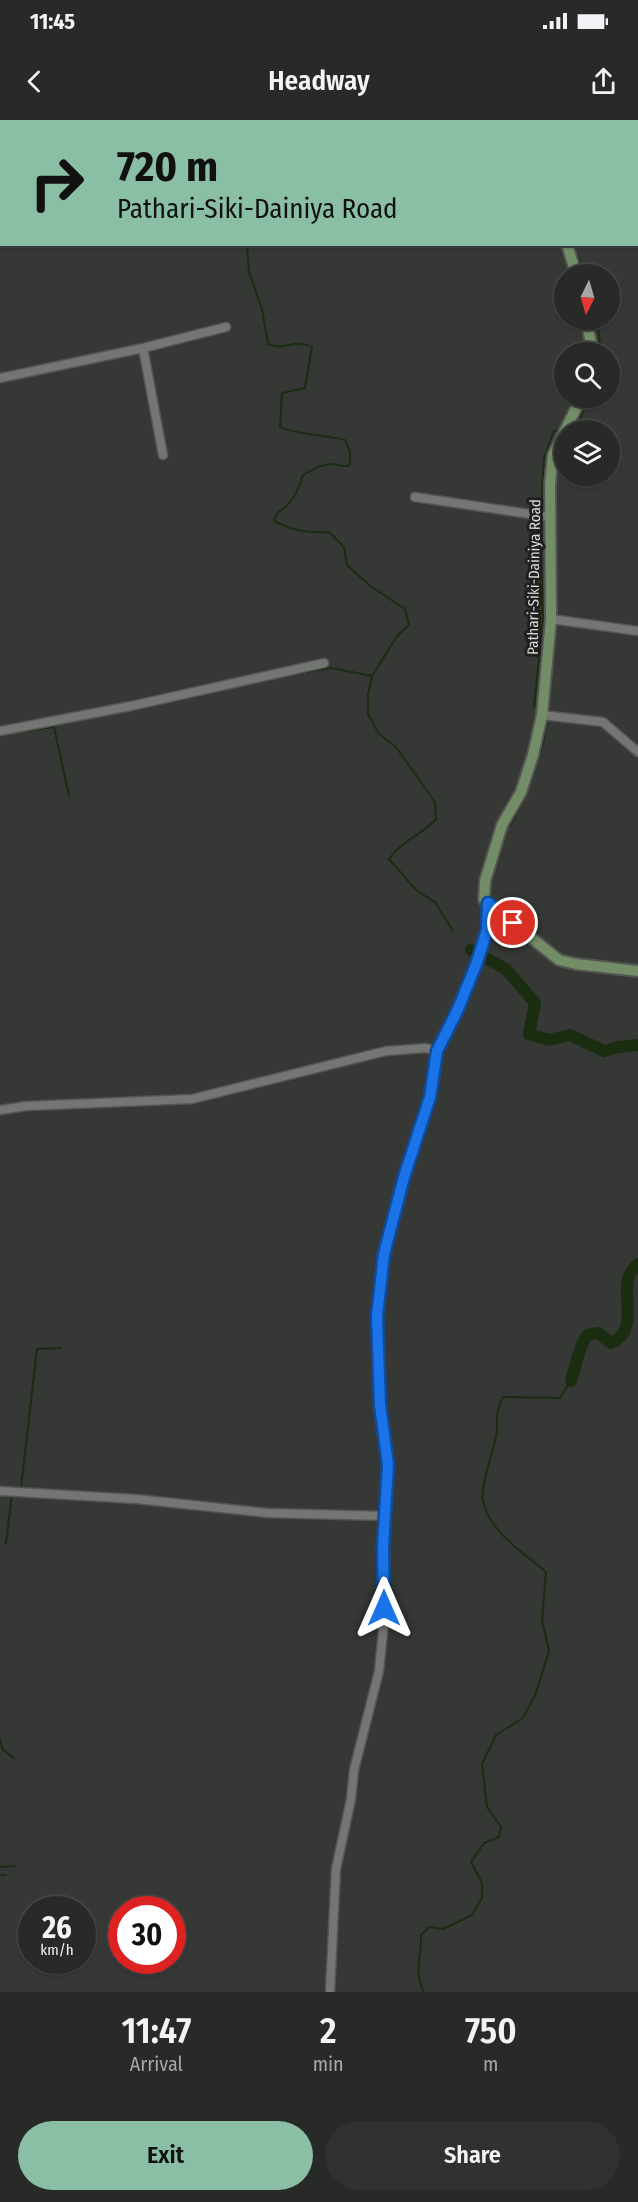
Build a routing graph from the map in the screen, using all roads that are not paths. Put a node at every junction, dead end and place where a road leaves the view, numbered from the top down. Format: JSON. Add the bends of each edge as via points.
{"nodes":[{"id":1,"x":568,"y":246,"type":"edge"},
{"id":2,"x":573,"y":264,"type":"edge"},
{"id":3,"x":226,"y":327,"type":"dead end"},
{"id":4,"x":143,"y":348,"type":"junction"},
{"id":5,"x":0,"y":378,"type":"edge"},
{"id":6,"x":576,"y":408,"type":"edge"},
{"id":7,"x":163,"y":455,"type":"dead end"},
{"id":8,"x":415,"y":497,"type":"dead end"},
{"id":9,"x":550,"y":517,"type":"junction"},
{"id":10,"x":551,"y":619,"type":"junction"},
{"id":11,"x":638,"y":631,"type":"edge"},
{"id":12,"x":324,"y":663,"type":"dead end"},
{"id":13,"x":542,"y":715,"type":"junction"},
{"id":14,"x":0,"y":731,"type":"edge"},
{"id":15,"x":638,"y":752,"type":"edge"},
{"id":16,"x":488,"y":903,"type":"junction"},
{"id":17,"x":638,"y":971,"type":"edge"},
{"id":18,"x":437,"y":1051,"type":"junction"},
{"id":19,"x":0,"y":1110,"type":"edge"},
{"id":20,"x":0,"y":1491,"type":"edge"},
{"id":21,"x":384,"y":1516,"type":"junction"},
{"id":22,"x":330,"y":1992,"type":"edge"}],
"edges":[{"from":1,"to":2,"type":"main road"},
{"from":3,"to":4,"type":"street"},
{"from":4,"to":5,"type":"street"},
{"from":4,"to":7,"type":"street"},
{"from":6,"to":9,"type":"main road","name":"Pathari-Siki-Dainiya Road","via":[[553,455]]},
{"from":8,"to":9,"type":"street"},
{"from":9,"to":10,"type":"main road","name":"Pathari-Siki-Dainiya Road"},
{"from":10,"to":11,"type":"street"},
{"from":10,"to":13,"type":"main road","name":"Pathari-Siki-Dainiya Road"},
{"from":12,"to":14,"type":"street"},
{"from":13,"to":15,"type":"street","via":[[603,722]]},
{"from":13,"to":16,"type":"main road","name":"Pathari-Siki-Dainiya Road","via":[[531,763],[502,825],[485,881],[484,900]]},
{"from":16,"to":17,"type":"main road","via":[[559,960]]},
{"from":16,"to":18,"type":"street","via":[[487,930],[477,962]]},
{"from":18,"to":19,"type":"street","via":[[386,1051],[192,1099]]},
{"from":18,"to":21,"type":"street","via":[[430,1097],[404,1177],[380,1282],[380,1392],[388,1465]]},
{"from":20,"to":21,"type":"street","via":[[136,1499],[268,1513]]},
{"from":21,"to":22,"type":"street","via":[[384,1622],[378,1671],[336,1869]]}]}
